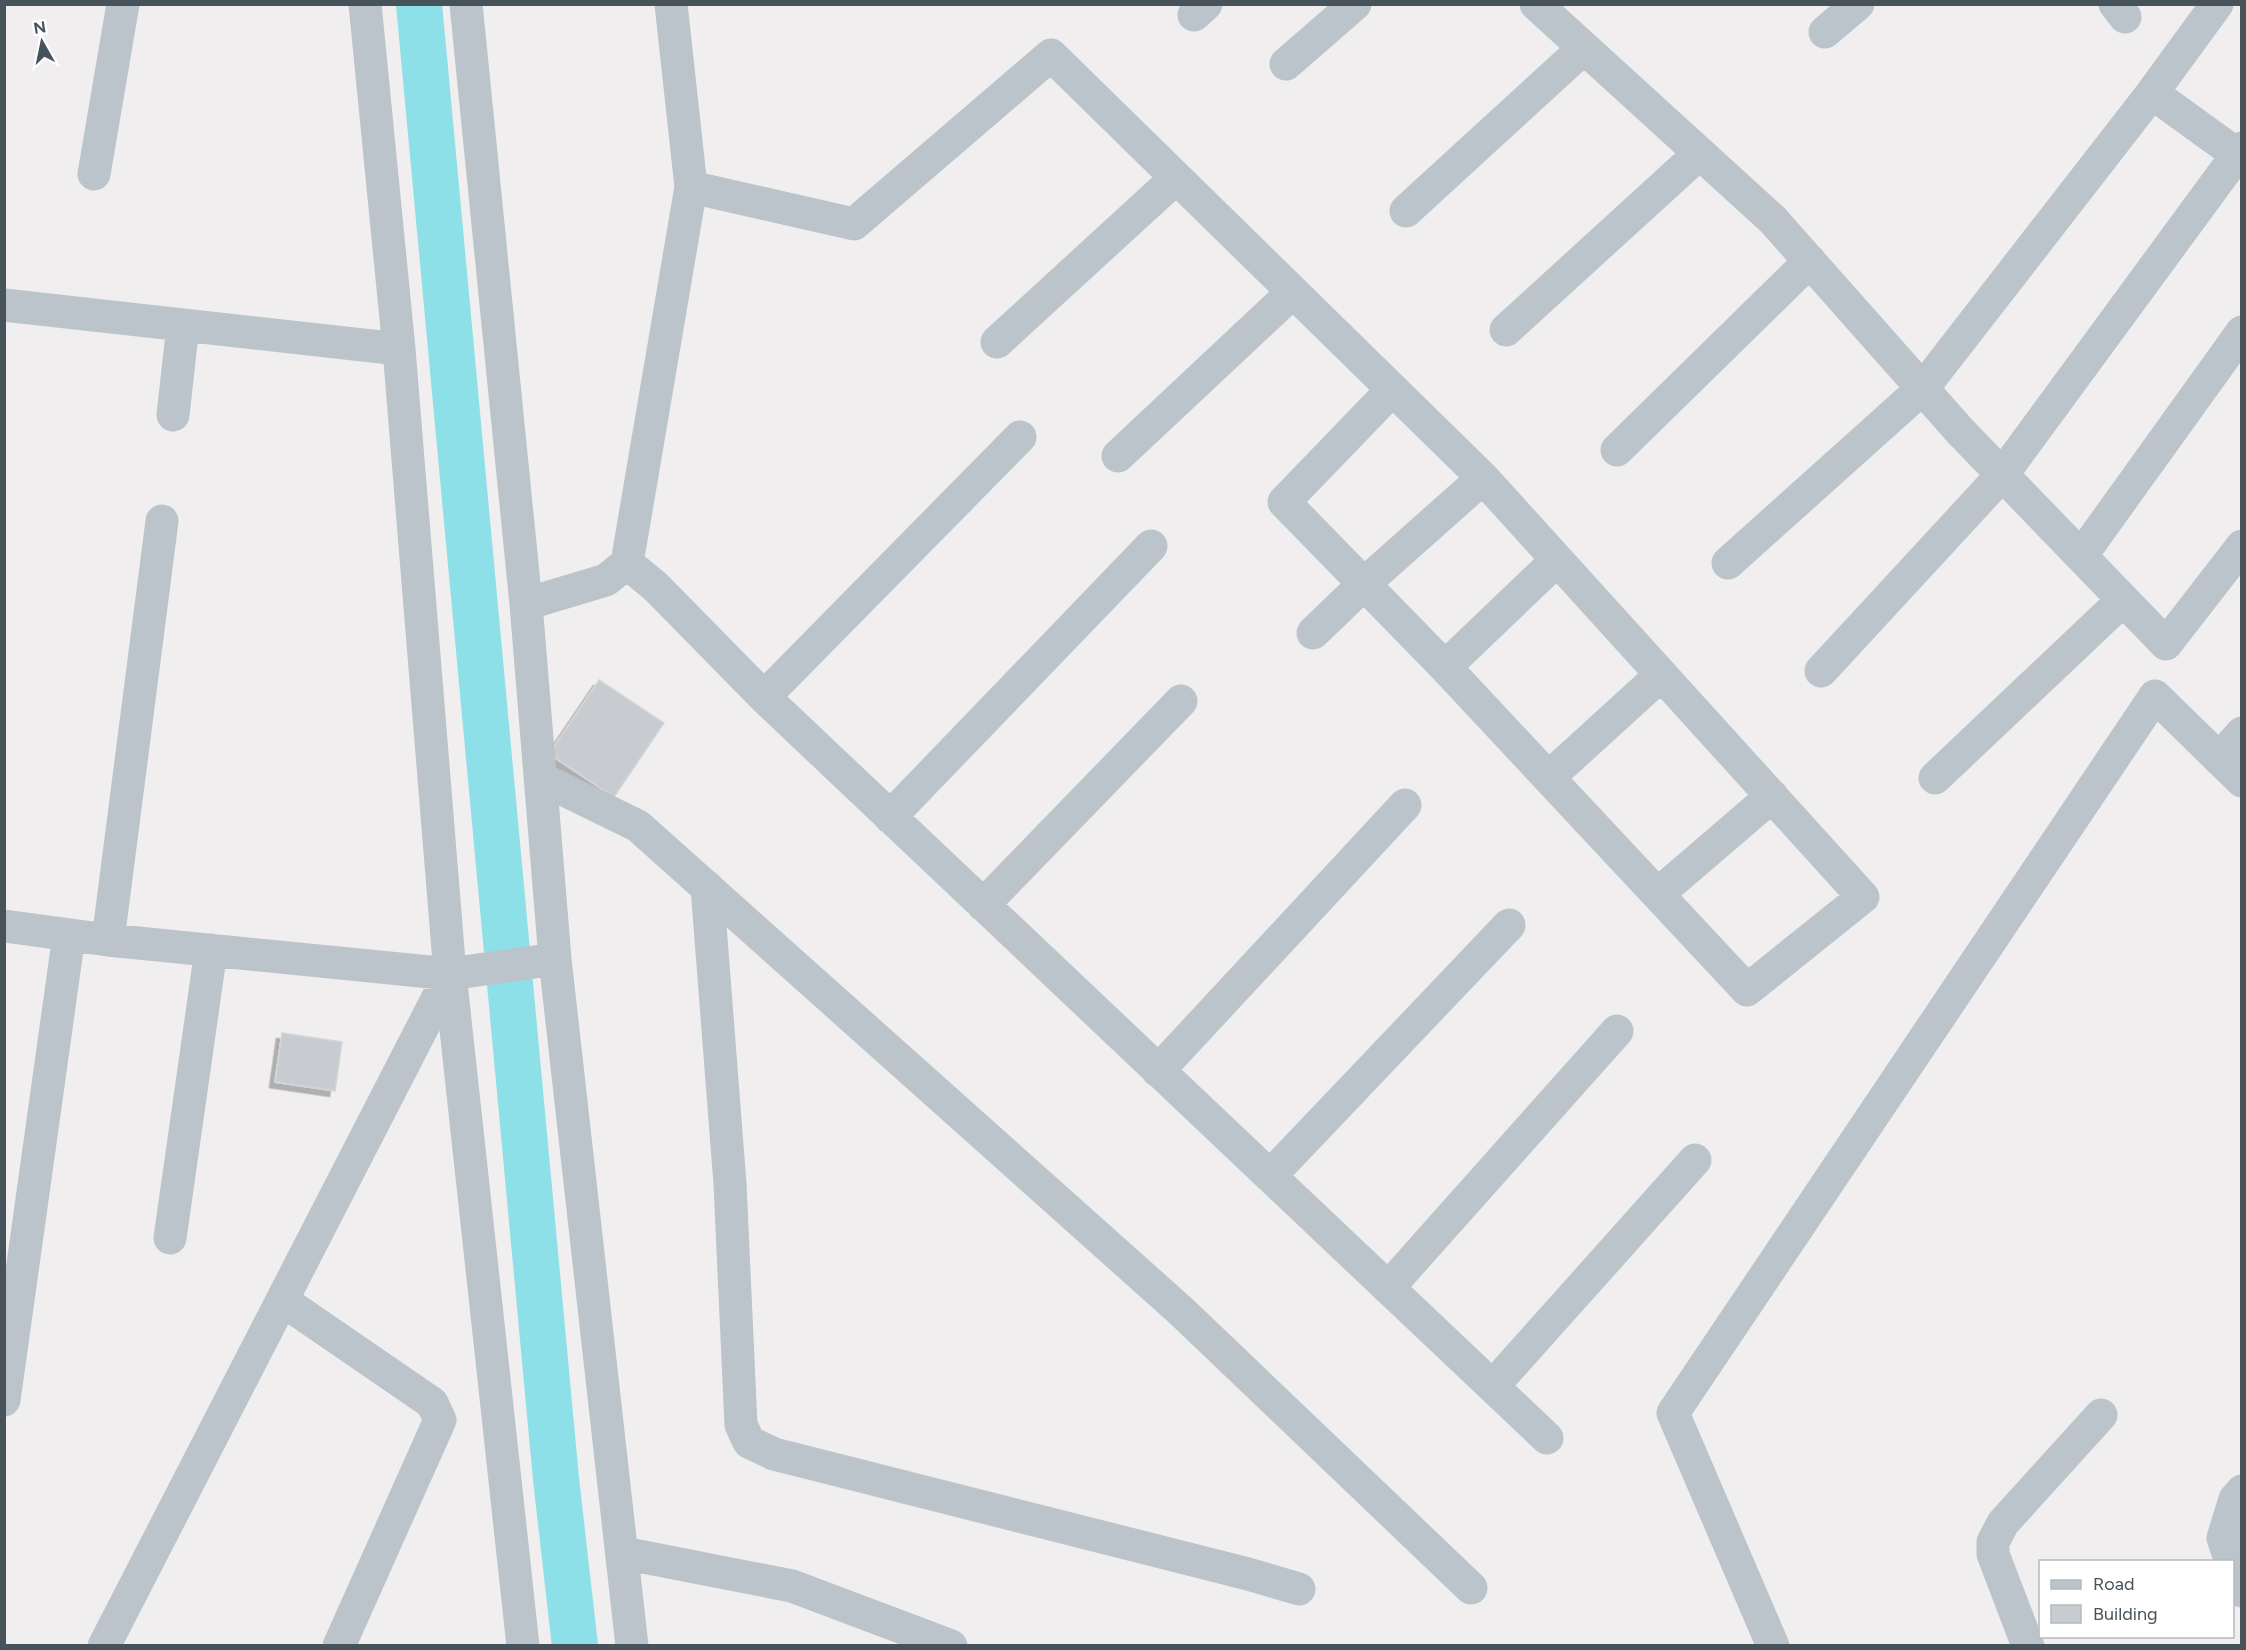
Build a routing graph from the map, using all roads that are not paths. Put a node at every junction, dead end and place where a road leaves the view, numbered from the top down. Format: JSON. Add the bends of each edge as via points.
{"nodes":[{"id":1,"x":123,"y":4,"type":"edge"},
{"id":2,"x":365,"y":4,"type":"edge"},
{"id":3,"x":466,"y":4,"type":"edge"},
{"id":4,"x":671,"y":4,"type":"edge"},
{"id":5,"x":1355,"y":4,"type":"edge"},
{"id":6,"x":1536,"y":4,"type":"edge"},
{"id":7,"x":1858,"y":4,"type":"edge"},
{"id":8,"x":2217,"y":4,"type":"edge"},
{"id":9,"x":1825,"y":32,"type":"dead end"},
{"id":10,"x":1584,"y":48,"type":"junction"},
{"id":11,"x":1286,"y":64,"type":"dead end"},
{"id":12,"x":2152,"y":93,"type":"junction"},
{"id":13,"x":1700,"y":153,"type":"junction"},
{"id":14,"x":2240,"y":153,"type":"edge"},
{"id":15,"x":94,"y":174,"type":"dead end"},
{"id":16,"x":1176,"y":178,"type":"junction"},
{"id":17,"x":691,"y":187,"type":"junction"},
{"id":18,"x":1406,"y":211,"type":"dead end"},
{"id":19,"x":1810,"y":261,"type":"junction"},
{"id":20,"x":1293,"y":292,"type":"junction"},
{"id":21,"x":4,"y":305,"type":"edge"},
{"id":22,"x":183,"y":325,"type":"junction"},
{"id":23,"x":1506,"y":330,"type":"dead end"},
{"id":24,"x":2241,"y":332,"type":"edge"},
{"id":25,"x":997,"y":342,"type":"dead end"},
{"id":26,"x":399,"y":349,"type":"junction"},
{"id":27,"x":1923,"y":388,"type":"junction"},
{"id":28,"x":1392,"y":390,"type":"junction"},
{"id":29,"x":173,"y":415,"type":"dead end"},
{"id":30,"x":1020,"y":437,"type":"dead end"},
{"id":31,"x":1617,"y":450,"type":"dead end"},
{"id":32,"x":1118,"y":456,"type":"dead end"},
{"id":33,"x":2002,"y":475,"type":"junction"},
{"id":34,"x":1483,"y":478,"type":"junction"},
{"id":35,"x":162,"y":520,"type":"dead end"},
{"id":36,"x":1151,"y":546,"type":"dead end"},
{"id":37,"x":2241,"y":546,"type":"edge"},
{"id":38,"x":2081,"y":556,"type":"junction"},
{"id":39,"x":1557,"y":560,"type":"junction"},
{"id":40,"x":627,"y":563,"type":"junction"},
{"id":41,"x":1728,"y":563,"type":"dead end"},
{"id":42,"x":1365,"y":583,"type":"junction"},
{"id":43,"x":2123,"y":600,"type":"junction"},
{"id":44,"x":526,"y":604,"type":"junction"},
{"id":45,"x":1313,"y":633,"type":"dead end"},
{"id":46,"x":1445,"y":667,"type":"junction"},
{"id":47,"x":1821,"y":670,"type":"dead end"},
{"id":48,"x":1661,"y":675,"type":"junction"},
{"id":49,"x":764,"y":697,"type":"junction"},
{"id":50,"x":1181,"y":701,"type":"dead end"},
{"id":51,"x":2241,"y":733,"type":"edge"},
{"id":52,"x":2219,"y":759,"type":"junction"},
{"id":53,"x":1549,"y":777,"type":"junction"},
{"id":54,"x":540,"y":778,"type":"junction"},
{"id":55,"x":1935,"y":778,"type":"dead end"},
{"id":56,"x":2241,"y":781,"type":"edge"},
{"id":57,"x":1772,"y":796,"type":"junction"},
{"id":58,"x":1405,"y":805,"type":"dead end"},
{"id":59,"x":890,"y":817,"type":"junction"},
{"id":60,"x":707,"y":887,"type":"junction"},
{"id":61,"x":1658,"y":894,"type":"junction"},
{"id":62,"x":983,"y":905,"type":"junction"},
{"id":63,"x":1509,"y":925,"type":"dead end"},
{"id":64,"x":4,"y":926,"type":"edge"},
{"id":65,"x":69,"y":935,"type":"junction"},
{"id":66,"x":108,"y":940,"type":"junction"},
{"id":67,"x":211,"y":950,"type":"junction"},
{"id":68,"x":555,"y":959,"type":"junction"},
{"id":69,"x":450,"y":974,"type":"junction"},
{"id":70,"x":1617,"y":1031,"type":"dead end"},
{"id":71,"x":1158,"y":1071,"type":"junction"},
{"id":72,"x":1695,"y":1160,"type":"dead end"},
{"id":73,"x":1270,"y":1176,"type":"junction"},
{"id":74,"x":170,"y":1238,"type":"dead end"},
{"id":75,"x":1388,"y":1287,"type":"junction"},
{"id":76,"x":282,"y":1300,"type":"junction"},
{"id":77,"x":1492,"y":1386,"type":"junction"},
{"id":78,"x":4,"y":1400,"type":"edge"},
{"id":79,"x":2101,"y":1415,"type":"dead end"},
{"id":80,"x":1547,"y":1438,"type":"dead end"},
{"id":81,"x":2241,"y":1491,"type":"edge"},
{"id":82,"x":623,"y":1553,"type":"junction"},
{"id":83,"x":2230,"y":1560,"type":"edge"},
{"id":84,"x":2234,"y":1572,"type":"edge"},
{"id":85,"x":1471,"y":1588,"type":"dead end"},
{"id":86,"x":1299,"y":1589,"type":"dead end"},
{"id":87,"x":2241,"y":1591,"type":"edge"},
{"id":88,"x":104,"y":1646,"type":"edge"},
{"id":89,"x":339,"y":1646,"type":"edge"},
{"id":90,"x":523,"y":1646,"type":"edge"},
{"id":91,"x":632,"y":1646,"type":"edge"},
{"id":92,"x":951,"y":1646,"type":"edge"},
{"id":93,"x":1773,"y":1646,"type":"edge"},
{"id":94,"x":2028,"y":1646,"type":"edge"}],
"edges":[{"from":1,"to":15,"type":"street"},
{"from":2,"to":26,"type":"street"},
{"from":3,"to":44,"type":"street"},
{"from":4,"to":17,"type":"street"},
{"from":5,"to":11,"type":"street"},
{"from":6,"to":10,"type":"street"},
{"from":7,"to":9,"type":"street"},
{"from":8,"to":12,"type":"street"},
{"from":10,"to":13,"type":"street"},
{"from":10,"to":18,"type":"street"},
{"from":12,"to":14,"type":"street"},
{"from":12,"to":27,"type":"street"},
{"from":13,"to":19,"type":"street","via":[[1773,220]]},
{"from":13,"to":23,"type":"street"},
{"from":14,"to":33,"type":"street"},
{"from":16,"to":17,"type":"street","via":[[1051,55],[854,224]]},
{"from":16,"to":20,"type":"street"},
{"from":16,"to":25,"type":"street"},
{"from":17,"to":40,"type":"street"},
{"from":19,"to":27,"type":"street"},
{"from":19,"to":31,"type":"street"},
{"from":20,"to":28,"type":"street"},
{"from":20,"to":32,"type":"street"},
{"from":21,"to":22,"type":"street"},
{"from":22,"to":26,"type":"street"},
{"from":22,"to":29,"type":"street"},
{"from":24,"to":38,"type":"street"},
{"from":26,"to":69,"type":"street"},
{"from":27,"to":33,"type":"street"},
{"from":27,"to":41,"type":"street"},
{"from":28,"to":34,"type":"street"},
{"from":28,"to":42,"type":"street","via":[[1284,501]]},
{"from":30,"to":49,"type":"street"},
{"from":33,"to":38,"type":"street"},
{"from":33,"to":47,"type":"street"},
{"from":34,"to":39,"type":"street"},
{"from":34,"to":42,"type":"street"},
{"from":35,"to":66,"type":"street"},
{"from":36,"to":59,"type":"street"},
{"from":37,"to":43,"type":"street","via":[[2166,644]]},
{"from":38,"to":43,"type":"street"},
{"from":39,"to":46,"type":"street"},
{"from":39,"to":48,"type":"street"},
{"from":40,"to":44,"type":"street","via":[[606,580]]},
{"from":40,"to":49,"type":"street","via":[[656,587]]},
{"from":42,"to":45,"type":"street"},
{"from":42,"to":46,"type":"street"},
{"from":43,"to":55,"type":"street"},
{"from":44,"to":54,"type":"street"},
{"from":46,"to":53,"type":"street"},
{"from":48,"to":53,"type":"street"},
{"from":48,"to":57,"type":"street"},
{"from":49,"to":59,"type":"street"},
{"from":50,"to":62,"type":"street"},
{"from":51,"to":52,"type":"street"},
{"from":52,"to":56,"type":"street"},
{"from":52,"to":93,"type":"street","via":[[2155,696],[1673,1413]]},
{"from":53,"to":61,"type":"street"},
{"from":54,"to":60,"type":"street","via":[[638,826]]},
{"from":54,"to":68,"type":"street"},
{"from":57,"to":61,"type":"street"},
{"from":57,"to":61,"type":"street","via":[[1863,897],[1748,990]]},
{"from":58,"to":71,"type":"street"},
{"from":59,"to":62,"type":"street"},
{"from":60,"to":85,"type":"street","via":[[1181,1311]]},
{"from":60,"to":86,"type":"street","via":[[730,1184],[741,1425],[749,1442],[774,1454]]},
{"from":62,"to":71,"type":"street"},
{"from":63,"to":73,"type":"street"},
{"from":64,"to":65,"type":"street"},
{"from":65,"to":66,"type":"street"},
{"from":65,"to":78,"type":"street"},
{"from":66,"to":67,"type":"street"},
{"from":67,"to":69,"type":"street"},
{"from":67,"to":74,"type":"street"},
{"from":68,"to":69,"type":"street"},
{"from":68,"to":82,"type":"street"},
{"from":69,"to":76,"type":"street"},
{"from":69,"to":90,"type":"street"},
{"from":70,"to":75,"type":"street"},
{"from":71,"to":73,"type":"street"},
{"from":72,"to":77,"type":"street"},
{"from":73,"to":75,"type":"street"},
{"from":75,"to":77,"type":"street"},
{"from":76,"to":88,"type":"street"},
{"from":76,"to":89,"type":"street","via":[[432,1403],[440,1420]]},
{"from":77,"to":80,"type":"street"},
{"from":79,"to":94,"type":"street","via":[[2003,1524],[1993,1542],[1993,1554]]},
{"from":81,"to":83,"type":"street","via":[[2223,1538]]},
{"from":82,"to":91,"type":"street"},
{"from":82,"to":92,"type":"street","via":[[792,1586]]},
{"from":84,"to":87,"type":"street"}]}
